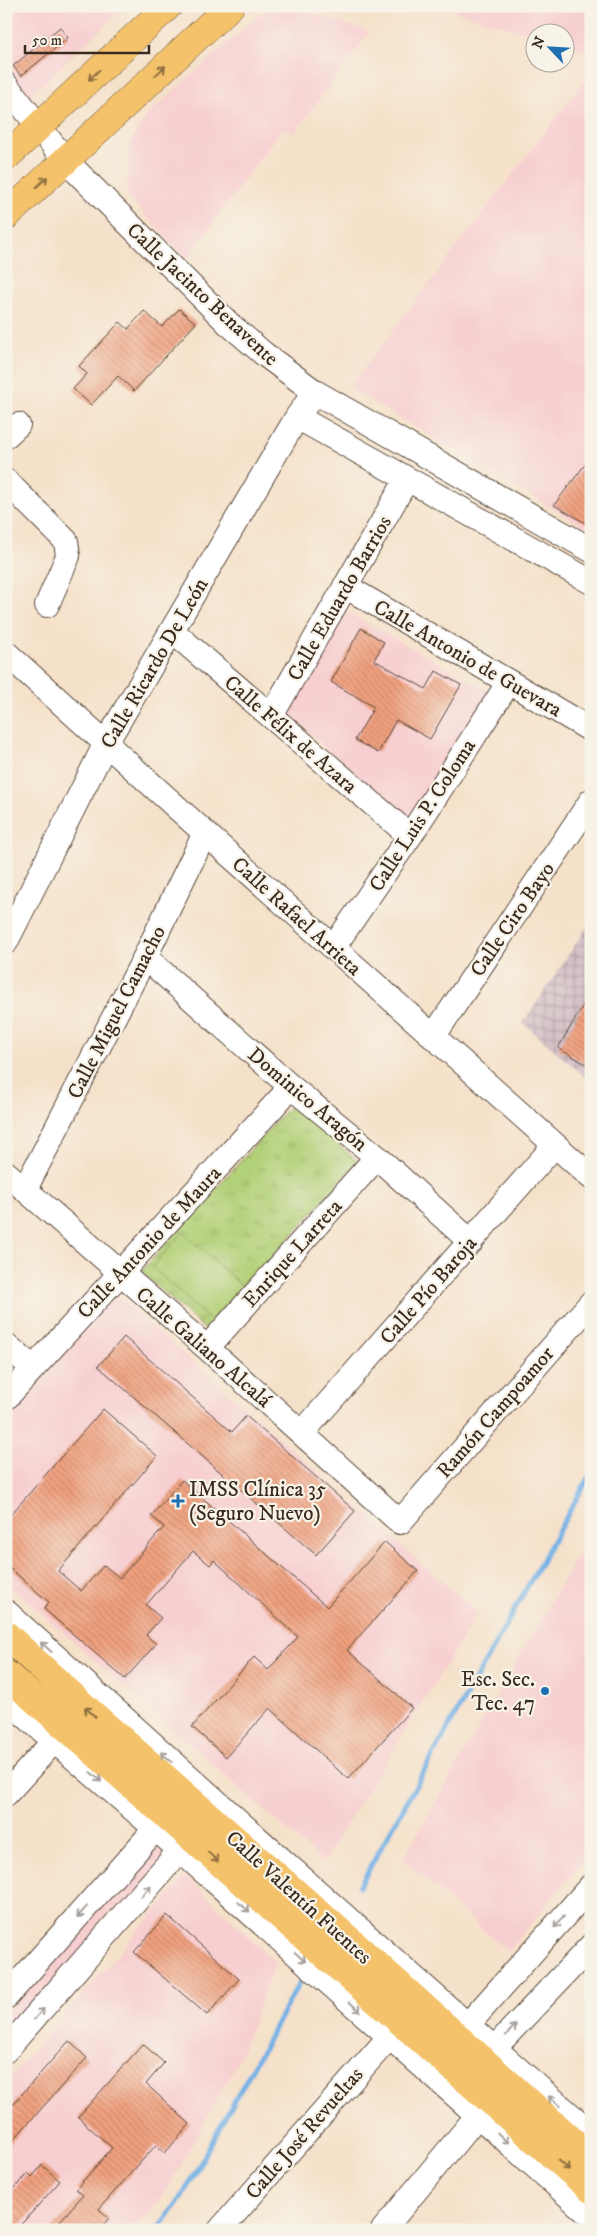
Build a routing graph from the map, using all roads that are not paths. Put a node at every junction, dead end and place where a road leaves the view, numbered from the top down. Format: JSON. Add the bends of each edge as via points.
{"nodes":[{"id":1,"x":168,"y":6,"type":"edge"},
{"id":2,"x":230,"y":6,"type":"edge"},
{"id":3,"x":6,"y":85,"type":"edge"},
{"id":4,"x":39,"y":126,"type":"junction"},
{"id":5,"x":6,"y":158,"type":"edge"},
{"id":6,"x":65,"y":160,"type":"junction"},
{"id":7,"x":6,"y":216,"type":"edge"},
{"id":8,"x":315,"y":392,"type":"junction"},
{"id":9,"x":297,"y":417,"type":"junction"},
{"id":10,"x":407,"y":479,"type":"junction"},
{"id":11,"x":6,"y":480,"type":"edge"},
{"id":12,"x":591,"y":550,"type":"edge"},
{"id":13,"x":591,"y":582,"type":"edge"},
{"id":14,"x":345,"y":586,"type":"junction"},
{"id":15,"x":47,"y":605,"type":"dead end"},
{"id":16,"x":172,"y":631,"type":"junction"},
{"id":17,"x":9,"y":662,"type":"edge"},
{"id":18,"x":509,"y":682,"type":"junction"},
{"id":19,"x":270,"y":716,"type":"junction"},
{"id":20,"x":591,"y":730,"type":"edge"},
{"id":21,"x":106,"y":743,"type":"junction"},
{"id":22,"x":591,"y":801,"type":"edge"},
{"id":23,"x":205,"y":833,"type":"junction"},
{"id":24,"x":410,"y":836,"type":"junction"},
{"id":25,"x":6,"y":942,"type":"edge"},
{"id":26,"x":333,"y":948,"type":"junction"},
{"id":27,"x":146,"y":957,"type":"junction"},
{"id":28,"x":433,"y":1037,"type":"junction"},
{"id":29,"x":291,"y":1087,"type":"junction"},
{"id":30,"x":554,"y":1146,"type":"junction"},
{"id":31,"x":376,"y":1157,"type":"junction"},
{"id":32,"x":6,"y":1173,"type":"edge"},
{"id":33,"x":591,"y":1177,"type":"edge"},
{"id":34,"x":25,"y":1189,"type":"junction"},
{"id":35,"x":471,"y":1242,"type":"junction"},
{"id":36,"x":120,"y":1274,"type":"junction"},
{"id":37,"x":591,"y":1303,"type":"edge"},
{"id":38,"x":6,"y":1345,"type":"edge"},
{"id":39,"x":207,"y":1348,"type":"junction"},
{"id":40,"x":32,"y":1368,"type":"junction"},
{"id":41,"x":6,"y":1398,"type":"edge"},
{"id":42,"x":302,"y":1433,"type":"junction"},
{"id":43,"x":400,"y":1522,"type":"joint"},
{"id":44,"x":6,"y":1612,"type":"edge"},
{"id":45,"x":6,"y":1635,"type":"edge"},
{"id":46,"x":6,"y":1674,"type":"edge"},
{"id":47,"x":6,"y":1698,"type":"edge"},
{"id":48,"x":54,"y":1740,"type":"junction"},
{"id":49,"x":6,"y":1794,"type":"edge"},
{"id":50,"x":176,"y":1806,"type":"junction"},
{"id":51,"x":200,"y":1828,"type":"junction"},
{"id":52,"x":591,"y":1886,"type":"edge"},
{"id":53,"x":591,"y":1946,"type":"edge"},
{"id":54,"x":338,"y":1949,"type":"junction"},
{"id":55,"x":6,"y":1997,"type":"edge"},
{"id":56,"x":410,"y":2014,"type":"junction"},
{"id":57,"x":455,"y":2040,"type":"junction"},
{"id":58,"x":6,"y":2050,"type":"edge"},
{"id":59,"x":480,"y":2062,"type":"junction"},
{"id":60,"x":478,"y":2115,"type":"junction"},
{"id":61,"x":591,"y":2133,"type":"edge"},
{"id":62,"x":591,"y":2158,"type":"edge"},
{"id":63,"x":591,"y":2189,"type":"edge"},
{"id":64,"x":591,"y":2216,"type":"edge"},
{"id":65,"x":220,"y":2230,"type":"edge"},
{"id":66,"x":383,"y":2230,"type":"edge"}],
"edges":[{"from":1,"to":4,"type":"main road","one_way":true},
{"from":6,"to":2,"type":"main road","one_way":true},
{"from":3,"to":4,"type":"street","name":"Calle Jacinto Benavente"},
{"from":4,"to":5,"type":"main road"},
{"from":4,"to":6,"type":"street","name":"Calle Jacinto Benavente"},
{"from":7,"to":6,"type":"main road","one_way":true},
{"from":6,"to":8,"type":"street","name":"Calle Jacinto Benavente","via":[[229,324]]},
{"from":8,"to":9,"type":"street","name":"Calle Ricardo De León"},
{"from":8,"to":12,"type":"street","name":"Calle Jacinto Benavente"},
{"from":9,"to":10,"type":"street"},
{"from":9,"to":16,"type":"street","name":"Calle Ricardo De León"},
{"from":10,"to":13,"type":"street"},
{"from":10,"to":14,"type":"street","name":"Calle Eduardo Barrios"},
{"from":11,"to":15,"type":"street","via":[[66,541],[68,556]]},
{"from":14,"to":18,"type":"street","name":"Calle Antonio de Guevara"},
{"from":14,"to":19,"type":"street","name":"Calle Eduardo Barrios"},
{"from":16,"to":19,"type":"street","name":"Calle Félix de Azara"},
{"from":16,"to":21,"type":"street","name":"Calle Ricardo De León"},
{"from":17,"to":21,"type":"street","name":"Calle Rafael Arrieta"},
{"from":18,"to":20,"type":"street","name":"Calle Antonio de Guevara"},
{"from":18,"to":24,"type":"street","name":"Calle Luis P. Coloma"},
{"from":19,"to":24,"type":"street","name":"Calle Félix de Azara"},
{"from":21,"to":23,"type":"street","name":"Calle Rafael Arrieta"},
{"from":21,"to":25,"type":"street","name":"Calle Ricardo De León"},
{"from":22,"to":28,"type":"street","name":"Calle Ciro Bayo"},
{"from":23,"to":26,"type":"street","name":"Calle Rafael Arrieta"},
{"from":23,"to":27,"type":"street","name":"Calle Miguel Camacho"},
{"from":24,"to":26,"type":"street","name":"Calle Luis P. Coloma"},
{"from":26,"to":28,"type":"street","name":"Calle Rafael Arrieta"},
{"from":27,"to":29,"type":"street","name":"Dominico Aragón"},
{"from":27,"to":34,"type":"street","name":"Calle Miguel Camacho"},
{"from":28,"to":30,"type":"street","name":"Calle Rafael Arrieta"},
{"from":29,"to":31,"type":"street","name":"Dominico Aragón"},
{"from":29,"to":36,"type":"street","name":"Calle Antonio de Maura"},
{"from":30,"to":33,"type":"street","name":"Calle Rafael Arrieta"},
{"from":30,"to":35,"type":"street","name":"Calle Pío Baroja"},
{"from":31,"to":35,"type":"street","name":"Dominico Aragón"},
{"from":31,"to":39,"type":"street","name":"Enrique Larreta"},
{"from":32,"to":34,"type":"street","name":"Calle Galiano Alcalá"},
{"from":34,"to":36,"type":"street","name":"Calle Galiano Alcalá"},
{"from":35,"to":42,"type":"street","name":"Calle Pío Baroja"},
{"from":36,"to":39,"type":"street","name":"Calle Galiano Alcalá"},
{"from":36,"to":40,"type":"street","name":"Calle Antonio de Maura"},
{"from":37,"to":43,"type":"street","name":"Ramón Campoamor"},
{"from":38,"to":40,"type":"street"},
{"from":39,"to":42,"type":"street","name":"Calle Galiano Alcalá"},
{"from":40,"to":41,"type":"street","name":"Calle Antonio de Maura"},
{"from":42,"to":43,"type":"street","name":"Calle Galiano Alcalá"},
{"from":50,"to":44,"type":"street","one_way":true},
{"from":50,"to":45,"type":"main road","name":"Calle Valentín Fuentes","one_way":true},
{"from":46,"to":50,"type":"main road","name":"Calle Valentín Fuentes"},
{"from":47,"to":48,"type":"street"},
{"from":48,"to":49,"type":"street"},
{"from":48,"to":50,"type":"street","one_way":true},
{"from":50,"to":51,"type":"main road","name":"Calle Valentín Fuentes"},
{"from":50,"to":51,"type":"street"},
{"from":50,"to":55,"type":"street","one_way":true},
{"from":51,"to":54,"type":"main road","name":"Calle Valentín Fuentes","one_way":true,"via":[[287,1932]]},
{"from":51,"to":54,"type":"main road","name":"Calle Valentín Fuentes","via":[[316,1900]]},
{"from":58,"to":51,"type":"street","one_way":true},
{"from":52,"to":57,"type":"street","one_way":true},
{"from":59,"to":53,"type":"street","one_way":true},
{"from":54,"to":56,"type":"main road","name":"Calle Valentín Fuentes"},
{"from":54,"to":56,"type":"street","one_way":true},
{"from":56,"to":57,"type":"main road","name":"Calle Valentín Fuentes"},
{"from":56,"to":60,"type":"street"},
{"from":56,"to":65,"type":"street","name":"Calle José Revueltas"},
{"from":57,"to":59,"type":"main road","name":"Calle Valentín Fuentes"},
{"from":61,"to":59,"type":"street","one_way":true},
{"from":59,"to":62,"type":"main road","name":"Calle Valentín Fuentes"},
{"from":59,"to":63,"type":"main road","name":"Calle Valentín Fuentes","one_way":true},
{"from":60,"to":64,"type":"street","one_way":true},
{"from":60,"to":66,"type":"street"}]}
